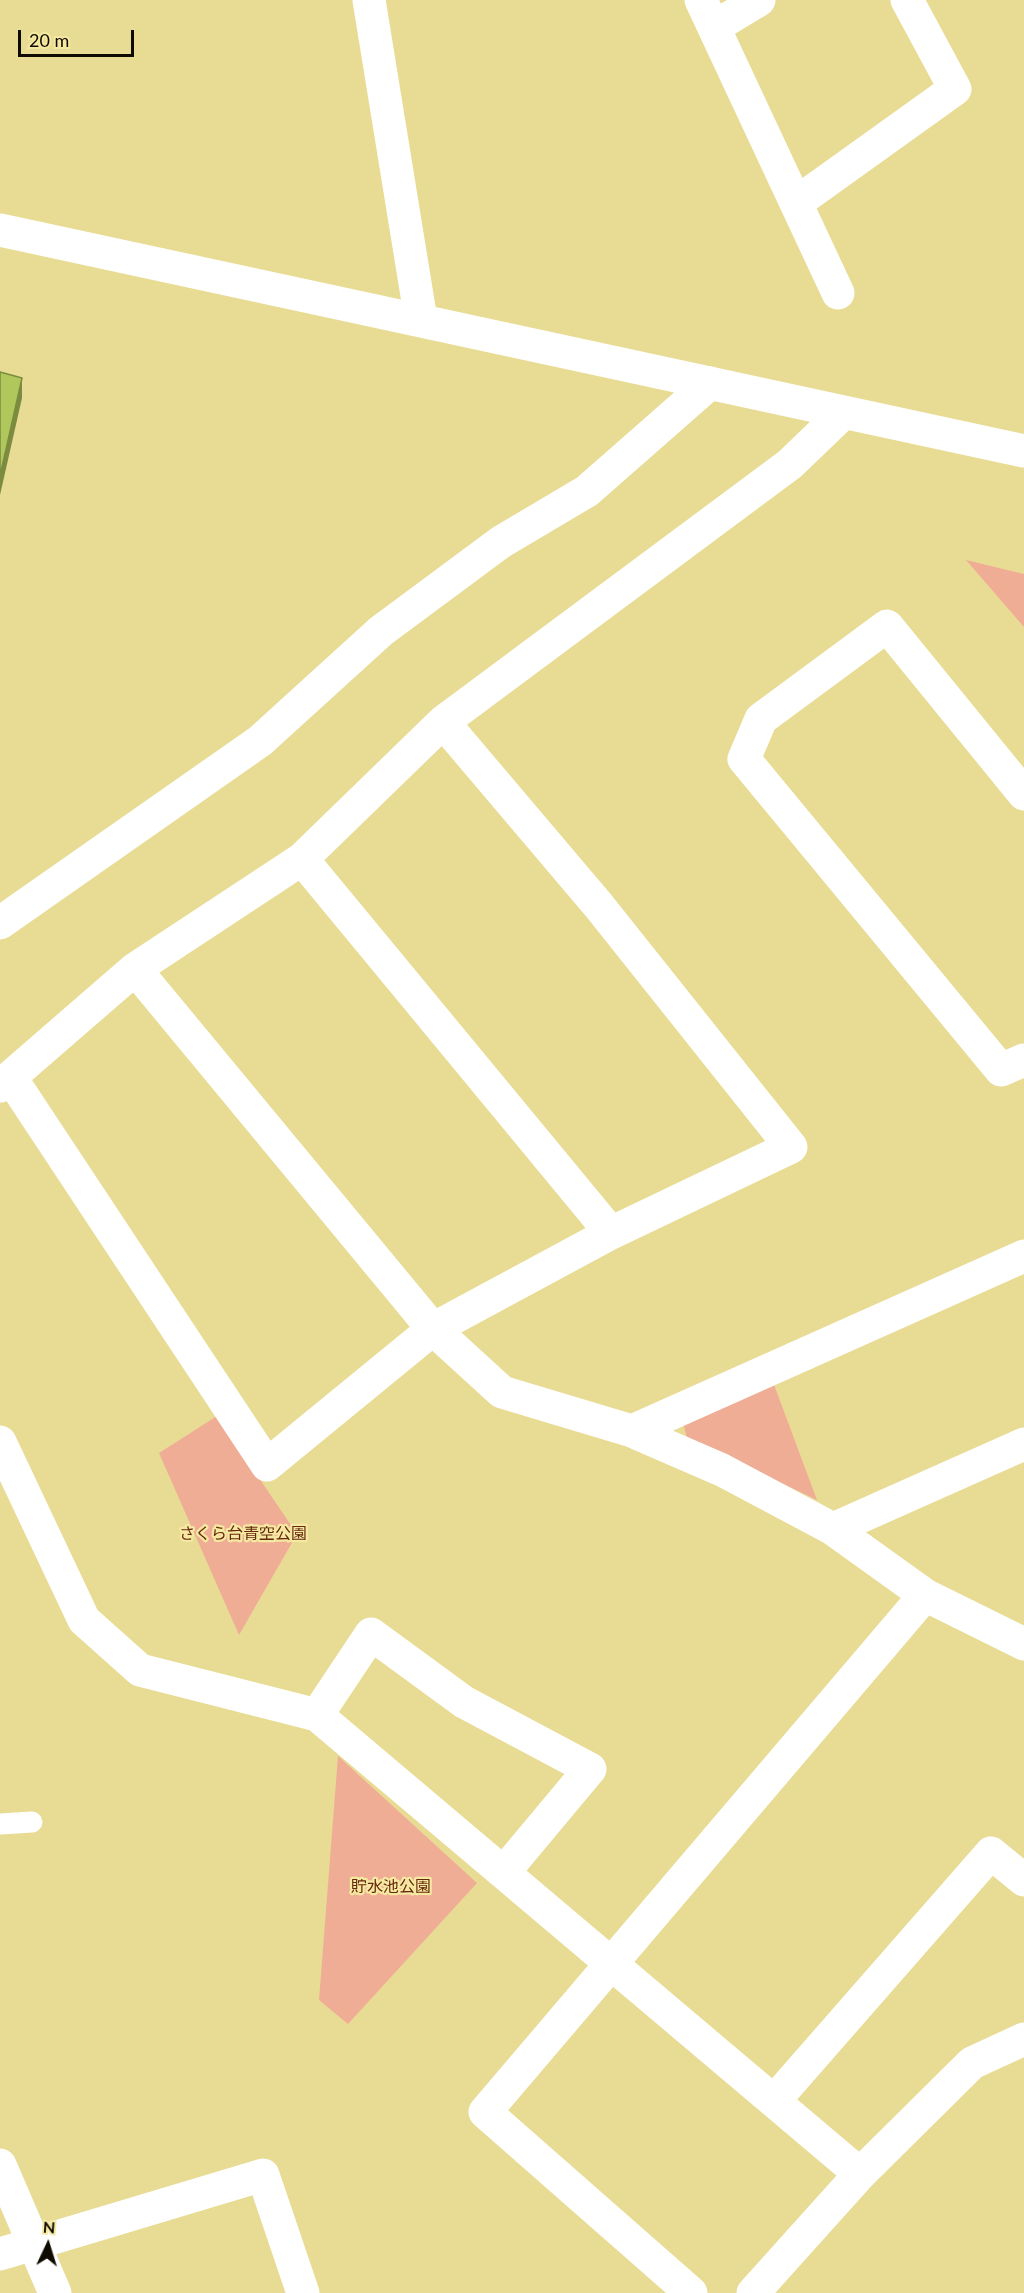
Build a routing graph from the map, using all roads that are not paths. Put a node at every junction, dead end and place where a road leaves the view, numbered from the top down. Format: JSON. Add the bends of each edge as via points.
{"nodes":[{"id":1,"x":369,"y":0,"type":"edge"},
{"id":2,"x":759,"y":0,"type":"edge"},
{"id":3,"x":907,"y":0,"type":"edge"},
{"id":4,"x":707,"y":14,"type":"edge"},
{"id":5,"x":796,"y":203,"type":"junction"},
{"id":6,"x":0,"y":230,"type":"edge"},
{"id":7,"x":838,"y":293,"type":"dead end"},
{"id":8,"x":421,"y":320,"type":"junction"},
{"id":9,"x":710,"y":383,"type":"junction"},
{"id":10,"x":843,"y":412,"type":"junction"},
{"id":11,"x":1024,"y":451,"type":"edge"},
{"id":12,"x":443,"y":722,"type":"junction"},
{"id":13,"x":1024,"y":794,"type":"edge"},
{"id":14,"x":302,"y":859,"type":"junction"},
{"id":15,"x":0,"y":923,"type":"edge"},
{"id":16,"x":135,"y":969,"type":"junction"},
{"id":17,"x":1024,"y":1060,"type":"edge"},
{"id":18,"x":5,"y":1082,"type":"edge"},
{"id":19,"x":611,"y":1233,"type":"junction"},
{"id":20,"x":1024,"y":1256,"type":"edge"},
{"id":21,"x":432,"y":1329,"type":"junction"},
{"id":22,"x":632,"y":1431,"type":"junction"},
{"id":23,"x":0,"y":1442,"type":"edge"},
{"id":24,"x":1024,"y":1444,"type":"edge"},
{"id":25,"x":833,"y":1529,"type":"junction"},
{"id":26,"x":925,"y":1595,"type":"junction"},
{"id":27,"x":1024,"y":1644,"type":"edge"},
{"id":28,"x":317,"y":1715,"type":"junction"},
{"id":29,"x":32,"y":1822,"type":"dead end"},
{"id":30,"x":0,"y":1824,"type":"edge"},
{"id":31,"x":504,"y":1872,"type":"junction"},
{"id":32,"x":1024,"y":1880,"type":"edge"},
{"id":33,"x":612,"y":1963,"type":"junction"},
{"id":34,"x":1024,"y":2039,"type":"edge"},
{"id":35,"x":774,"y":2101,"type":"junction"},
{"id":36,"x":0,"y":2165,"type":"edge"},
{"id":37,"x":860,"y":2174,"type":"junction"},
{"id":38,"x":33,"y":2242,"type":"junction"},
{"id":39,"x":0,"y":2254,"type":"edge"},
{"id":40,"x":55,"y":2293,"type":"edge"},
{"id":41,"x":303,"y":2293,"type":"edge"},
{"id":42,"x":691,"y":2293,"type":"edge"},
{"id":43,"x":753,"y":2293,"type":"edge"}],
"edges":[{"from":1,"to":8,"type":"street"},
{"from":2,"to":4,"type":"street"},
{"from":3,"to":5,"type":"street","via":[[955,89]]},
{"from":4,"to":5,"type":"street"},
{"from":5,"to":7,"type":"street"},
{"from":6,"to":8,"type":"street"},
{"from":8,"to":9,"type":"street"},
{"from":9,"to":10,"type":"street"},
{"from":9,"to":15,"type":"street","via":[[587,491],[501,542],[381,631],[261,741]]},
{"from":10,"to":11,"type":"street"},
{"from":10,"to":12,"type":"street","via":[[790,464]]},
{"from":12,"to":14,"type":"street"},
{"from":12,"to":19,"type":"street","via":[[599,906],[791,1147]]},
{"from":13,"to":17,"type":"street","via":[[887,626],[761,719],[744,759],[1002,1070]]},
{"from":14,"to":16,"type":"street"},
{"from":14,"to":19,"type":"street"},
{"from":16,"to":18,"type":"street"},
{"from":16,"to":21,"type":"street"},
{"from":18,"to":21,"type":"street","via":[[267,1465]]},
{"from":19,"to":21,"type":"street"},
{"from":20,"to":22,"type":"street"},
{"from":21,"to":22,"type":"street","via":[[502,1392]]},
{"from":22,"to":25,"type":"street","via":[[722,1470]]},
{"from":23,"to":28,"type":"street","via":[[84,1620],[140,1670]]},
{"from":24,"to":25,"type":"street"},
{"from":25,"to":26,"type":"street"},
{"from":26,"to":27,"type":"street"},
{"from":26,"to":33,"type":"street"},
{"from":28,"to":31,"type":"street"},
{"from":28,"to":31,"type":"street","via":[[371,1634],[464,1702],[590,1769]]},
{"from":29,"to":30,"type":"lane"},
{"from":31,"to":33,"type":"street"},
{"from":32,"to":35,"type":"street","via":[[991,1853]]},
{"from":33,"to":35,"type":"street"},
{"from":33,"to":42,"type":"street","via":[[485,2112]]},
{"from":34,"to":37,"type":"street","via":[[972,2063]]},
{"from":35,"to":37,"type":"street"},
{"from":36,"to":38,"type":"street"},
{"from":37,"to":43,"type":"street"},
{"from":38,"to":39,"type":"street"},
{"from":38,"to":40,"type":"street"},
{"from":38,"to":41,"type":"street","via":[[262,2175]]}]}
